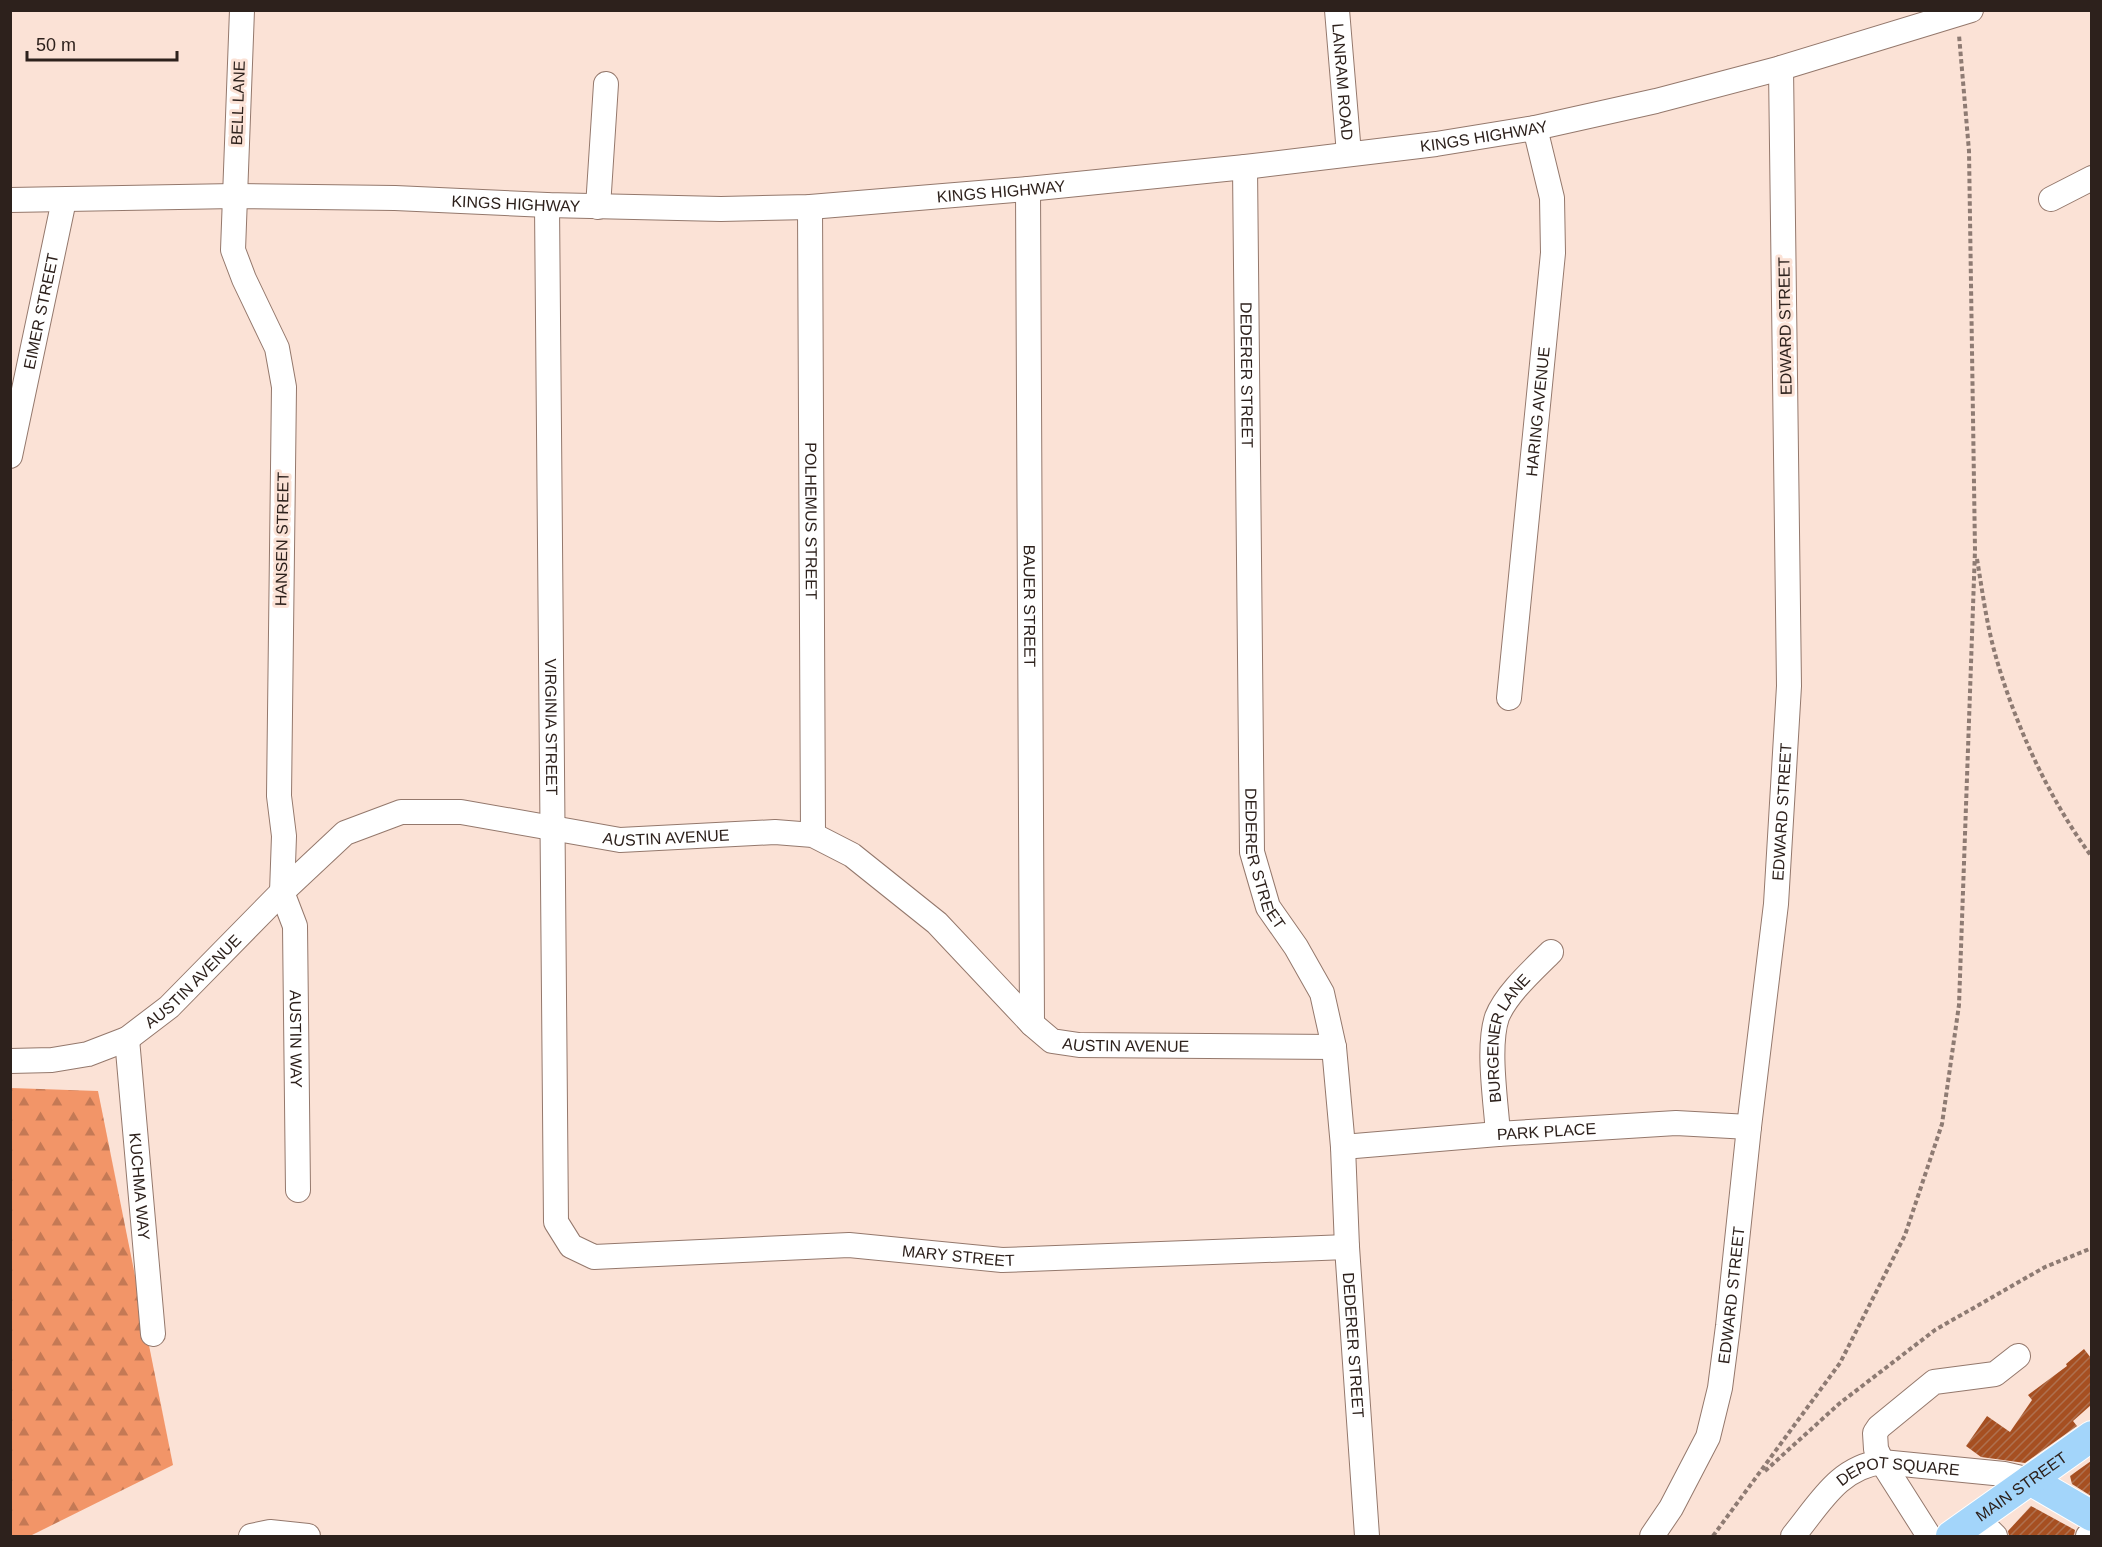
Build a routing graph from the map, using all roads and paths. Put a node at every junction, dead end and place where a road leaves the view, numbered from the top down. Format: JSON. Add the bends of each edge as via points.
{"nodes":[{"id":1,"x":242,"y":10,"type":"edge"},
{"id":2,"x":1337,"y":10,"type":"edge"},
{"id":3,"x":1963,"y":13,"type":"edge"},
{"id":4,"x":1906,"y":21,"type":"edge"},
{"id":5,"x":1781,"y":68,"type":"junction"},
{"id":6,"x":606,"y":84,"type":"dead end"},
{"id":7,"x":1535,"y":128,"type":"junction"},
{"id":8,"x":1349,"y":154,"type":"junction"},
{"id":9,"x":1245,"y":167,"type":"junction"},
{"id":10,"x":2091,"y":178,"type":"edge"},
{"id":11,"x":1028,"y":189,"type":"junction"},
{"id":12,"x":235,"y":196,"type":"junction"},
{"id":13,"x":2052,"y":199,"type":"dead end"},
{"id":14,"x":10,"y":200,"type":"edge"},
{"id":15,"x":64,"y":200,"type":"junction"},
{"id":16,"x":547,"y":206,"type":"junction"},
{"id":17,"x":598,"y":207,"type":"junction"},
{"id":18,"x":810,"y":207,"type":"junction"},
{"id":19,"x":10,"y":456,"type":"edge"},
{"id":20,"x":1975,"y":550,"type":"junction"},
{"id":21,"x":1509,"y":698,"type":"dead end"},
{"id":22,"x":553,"y":829,"type":"junction"},
{"id":23,"x":813,"y":835,"type":"junction"},
{"id":24,"x":2091,"y":857,"type":"edge"},
{"id":25,"x":282,"y":892,"type":"junction"},
{"id":26,"x":1551,"y":952,"type":"dead end"},
{"id":27,"x":1032,"y":1024,"type":"junction"},
{"id":28,"x":127,"y":1039,"type":"junction"},
{"id":29,"x":1334,"y":1047,"type":"junction"},
{"id":30,"x":10,"y":1061,"type":"edge"},
{"id":31,"x":1749,"y":1127,"type":"junction"},
{"id":32,"x":1498,"y":1134,"type":"junction"},
{"id":33,"x":1343,"y":1147,"type":"junction"},
{"id":34,"x":298,"y":1190,"type":"dead end"},
{"id":35,"x":570,"y":1246,"type":"joint"},
{"id":36,"x":1347,"y":1247,"type":"junction"},
{"id":37,"x":2091,"y":1248,"type":"edge"},
{"id":38,"x":153,"y":1334,"type":"dead end"},
{"id":39,"x":2018,"y":1356,"type":"dead end"},
{"id":40,"x":2091,"y":1436,"type":"edge"},
{"id":41,"x":1882,"y":1462,"type":"junction"},
{"id":42,"x":1757,"y":1477,"type":"junction"},
{"id":43,"x":2030,"y":1480,"type":"junction"},
{"id":44,"x":2091,"y":1516,"type":"edge"},
{"id":45,"x":1986,"y":1527,"type":"edge"},
{"id":46,"x":2091,"y":1533,"type":"edge"},
{"id":47,"x":251,"y":1536,"type":"edge"},
{"id":48,"x":308,"y":1536,"type":"edge"},
{"id":49,"x":1367,"y":1536,"type":"edge"},
{"id":50,"x":1652,"y":1536,"type":"edge"},
{"id":51,"x":1713,"y":1536,"type":"edge"},
{"id":52,"x":1793,"y":1536,"type":"edge"},
{"id":53,"x":1929,"y":1536,"type":"edge"},
{"id":54,"x":1951,"y":1536,"type":"edge"},
{"id":55,"x":2088,"y":1536,"type":"edge"}],
"edges":[{"from":1,"to":12,"type":"street","name":"BELL LANE"},
{"from":2,"to":8,"type":"street","name":"LANRAM ROAD"},
{"from":3,"to":4,"type":"street","name":"KINGS HIGHWAY"},
{"from":3,"to":20,"type":"path","via":[[1960,38],[1969,151]]},
{"from":4,"to":5,"type":"street","name":"KINGS HIGHWAY"},
{"from":5,"to":7,"type":"street","name":"KINGS HIGHWAY"},
{"from":5,"to":31,"type":"street","name":"EDWARD STREET","via":[[1790,686],[1776,904]]},
{"from":6,"to":17,"type":"street"},
{"from":7,"to":8,"type":"street","name":"KINGS HIGHWAY"},
{"from":7,"to":21,"type":"street","name":"HARING AVENUE","via":[[1552,198],[1553,254]]},
{"from":8,"to":9,"type":"street","name":"KINGS HIGHWAY"},
{"from":9,"to":11,"type":"street","name":"KINGS HIGHWAY"},
{"from":9,"to":29,"type":"street","name":"DEDERER STREET","via":[[1252,852],[1268,907],[1322,993]]},
{"from":10,"to":13,"type":"street"},
{"from":11,"to":18,"type":"street","name":"KINGS HIGHWAY"},
{"from":11,"to":27,"type":"street","name":"BAUER STREET"},
{"from":12,"to":15,"type":"street","name":"KINGS HIGHWAY"},
{"from":12,"to":16,"type":"street","name":"KINGS HIGHWAY","via":[[395,198]]},
{"from":12,"to":25,"type":"street","name":"HANSEN STREET","via":[[234,250],[277,348],[284,387],[279,796],[284,836]]},
{"from":14,"to":15,"type":"street","name":"KINGS HIGHWAY"},
{"from":15,"to":19,"type":"street","name":"EIMER STREET"},
{"from":16,"to":17,"type":"street","name":"KINGS HIGHWAY"},
{"from":16,"to":22,"type":"street","name":"VIRGINIA STREET"},
{"from":17,"to":18,"type":"street","name":"KINGS HIGHWAY"},
{"from":18,"to":23,"type":"street","name":"POLHEMUS STREET"},
{"from":20,"to":24,"type":"path","via":[[1994,649],[2023,736],[2070,827]]},
{"from":20,"to":42,"type":"path","via":[[1959,1005],[1942,1124],[1905,1235],[1840,1363]]},
{"from":22,"to":23,"type":"street","name":"AUSTIN AVENUE","via":[[620,840],[775,832]]},
{"from":22,"to":25,"type":"street","name":"AUSTIN AVENUE","via":[[460,812],[401,812],[345,832]]},
{"from":22,"to":35,"type":"street","name":"VIRGINIA STREET","via":[[556,1222]]},
{"from":23,"to":27,"type":"street","name":"AUSTIN AVENUE","via":[[852,855],[937,923]]},
{"from":25,"to":28,"type":"street","name":"AUSTIN AVENUE","via":[[169,1007]]},
{"from":25,"to":34,"type":"street","name":"AUSTIN WAY","via":[[295,926]]},
{"from":26,"to":32,"type":"street","name":"BURGENER LANE","via":[[1517,986],[1498,1017],[1492,1048]]},
{"from":27,"to":29,"type":"street","name":"AUSTIN AVENUE","via":[[1052,1041],[1079,1045]]},
{"from":28,"to":30,"type":"street","name":"AUSTIN AVENUE","via":[[88,1054]]},
{"from":28,"to":38,"type":"street","name":"KUCHMA WAY"},
{"from":29,"to":33,"type":"street","name":"DEDERER STREET"},
{"from":31,"to":32,"type":"street","name":"PARK PLACE","via":[[1676,1123]]},
{"from":31,"to":50,"type":"street","name":"EDWARD STREET","via":[[1720,1388],[1708,1437]]},
{"from":32,"to":33,"type":"street","name":"PARK PLACE"},
{"from":33,"to":36,"type":"street","name":"DEDERER STREET"},
{"from":35,"to":36,"type":"street","name":"MARY STREET","via":[[594,1257],[849,1245],[1002,1260]]},
{"from":36,"to":49,"type":"street","name":"DEDERER STREET"},
{"from":37,"to":42,"type":"path","via":[[2045,1267],[1935,1330],[1839,1403]]},
{"from":39,"to":41,"type":"street","via":[[1995,1374],[1934,1382],[1875,1433]]},
{"from":40,"to":43,"type":"main road","name":"MAIN STREET"},
{"from":41,"to":43,"type":"street","name":"DEPOT SQUARE"},
{"from":41,"to":52,"type":"street","name":"DEPOT SQUARE","via":[[1861,1466],[1844,1476]]},
{"from":41,"to":53,"type":"street"},
{"from":42,"to":51,"type":"path"},
{"from":43,"to":44,"type":"main road"},
{"from":43,"to":45,"type":"main road","name":"MAIN STREET"},
{"from":45,"to":54,"type":"main road","name":"MAIN STREET"},
{"from":46,"to":55,"type":"street"},
{"from":47,"to":48,"type":"street","via":[[270,1532]]}]}
